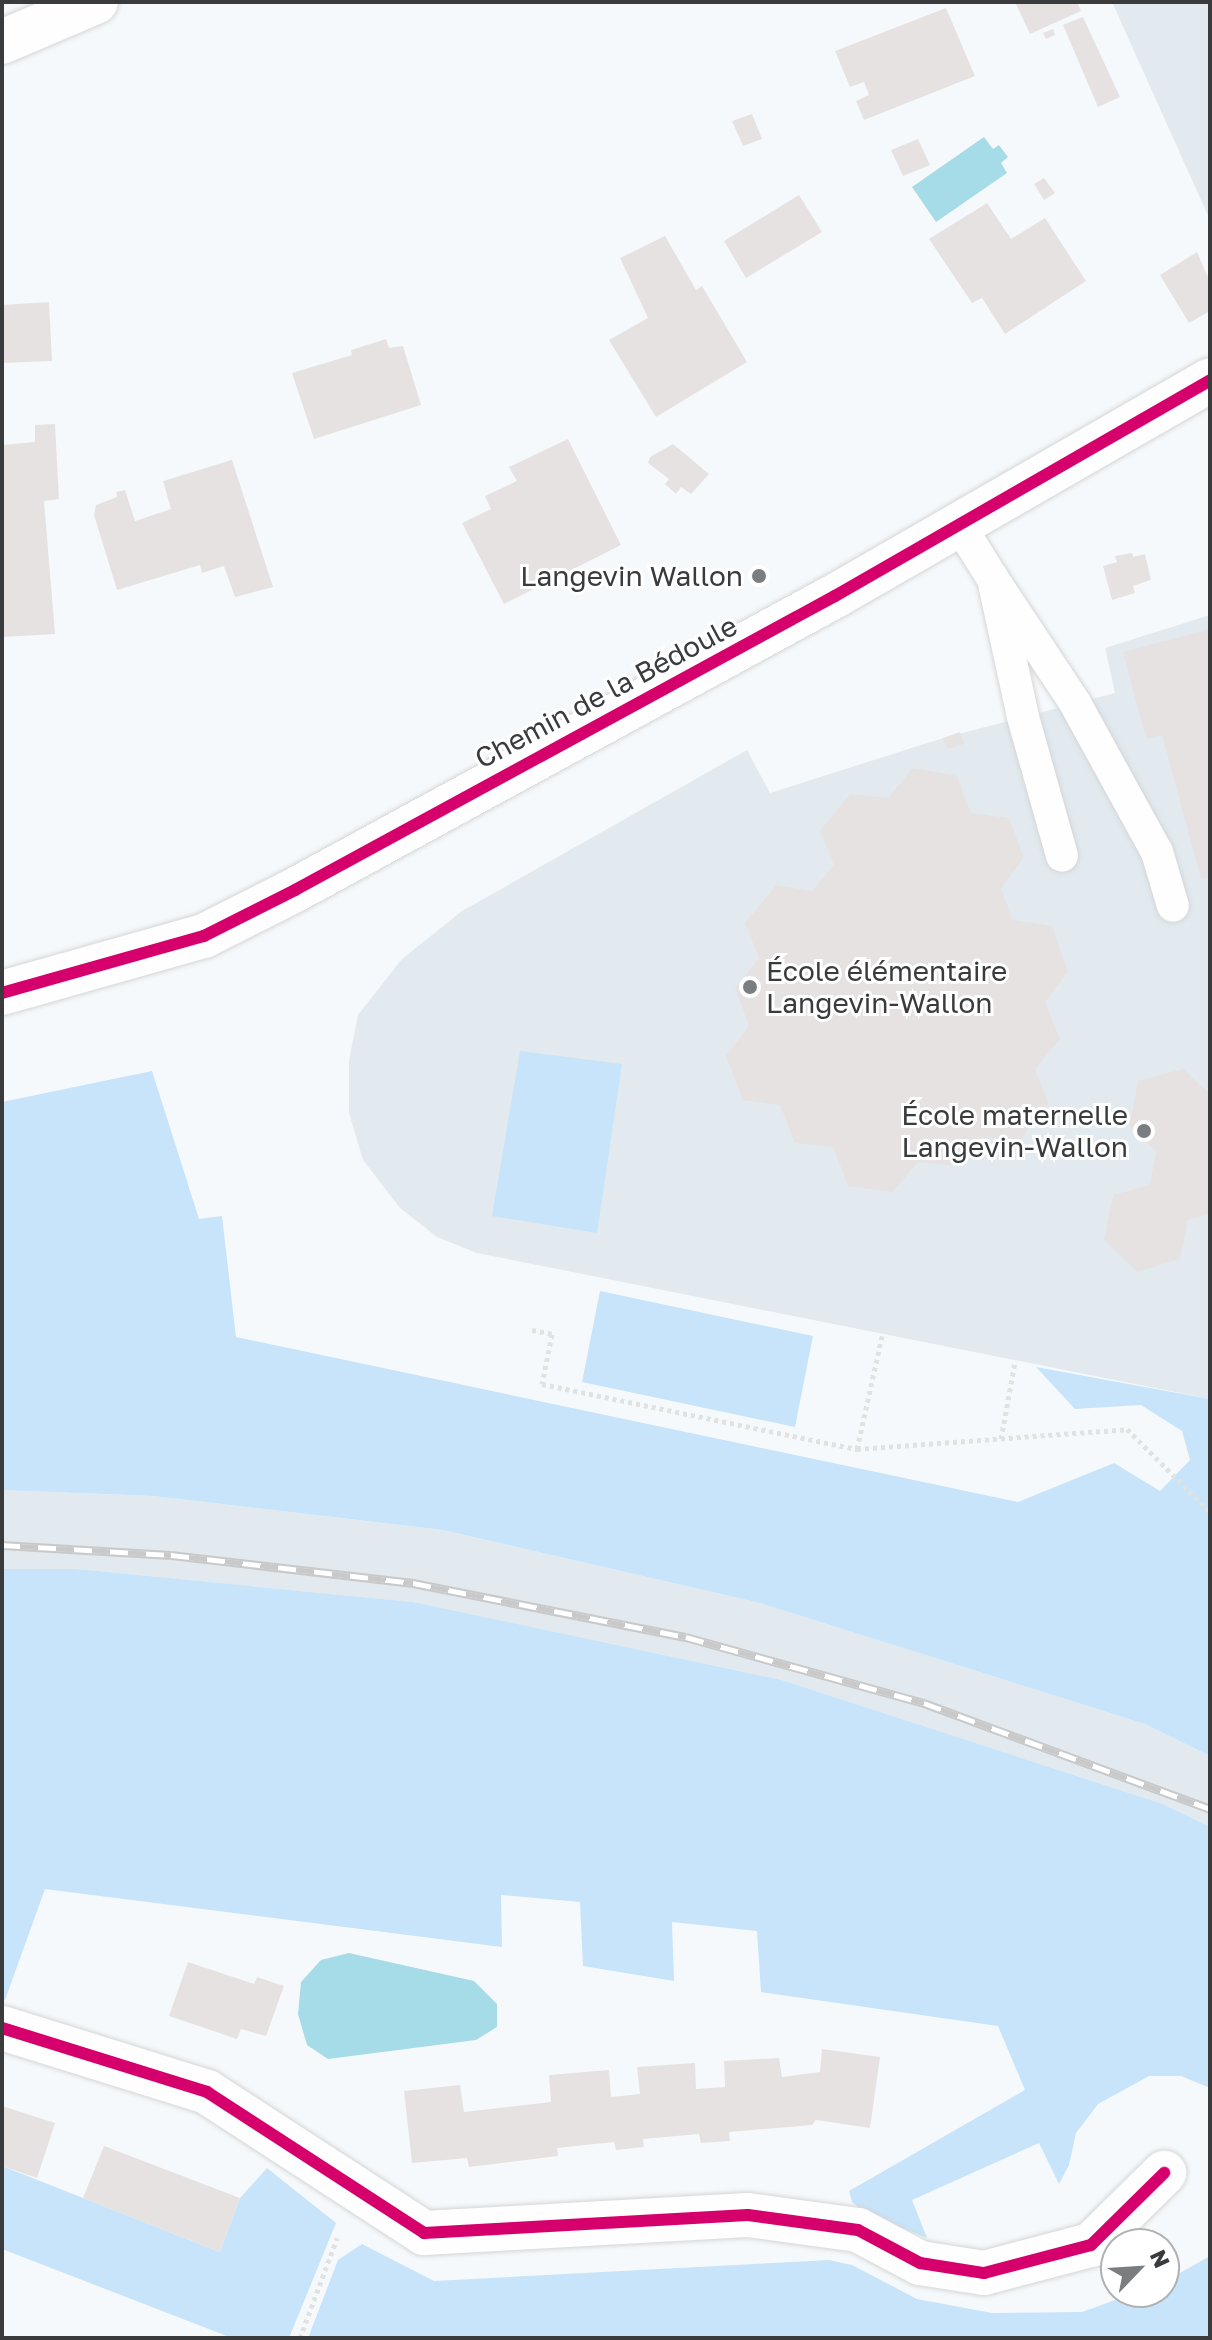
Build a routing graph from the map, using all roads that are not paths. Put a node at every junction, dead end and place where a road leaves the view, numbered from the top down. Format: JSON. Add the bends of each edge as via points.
{"nodes":[{"id":1,"x":96,"y":2,"type":"edge"},
{"id":2,"x":2,"y":42,"type":"edge"},
{"id":3,"x":1210,"y":380,"type":"edge"},
{"id":4,"x":958,"y":523,"type":"junction"},
{"id":5,"x":993,"y":579,"type":"junction"},
{"id":6,"x":1062,"y":856,"type":"dead end"},
{"id":7,"x":1173,"y":906,"type":"dead end"},
{"id":8,"x":2,"y":993,"type":"edge"},
{"id":9,"x":2,"y":2028,"type":"edge"},
{"id":10,"x":1164,"y":2173,"type":"dead end"}],
"edges":[{"from":1,"to":2,"type":"main road"},
{"from":3,"to":4,"type":"main road","name":"Chemin de la Bédoule"},
{"from":4,"to":5,"type":"lane"},
{"from":4,"to":8,"type":"main road","name":"Chemin de la Bédoule","via":[[835,596],[204,936]]},
{"from":5,"to":6,"type":"lane","via":[[1023,717]]},
{"from":5,"to":7,"type":"lane","via":[[1075,703],[1157,852]]},
{"from":9,"to":10,"type":"main road","via":[[207,2092],[424,2233],[748,2215],[858,2230],[920,2263],[984,2273],[1091,2245]]}]}
